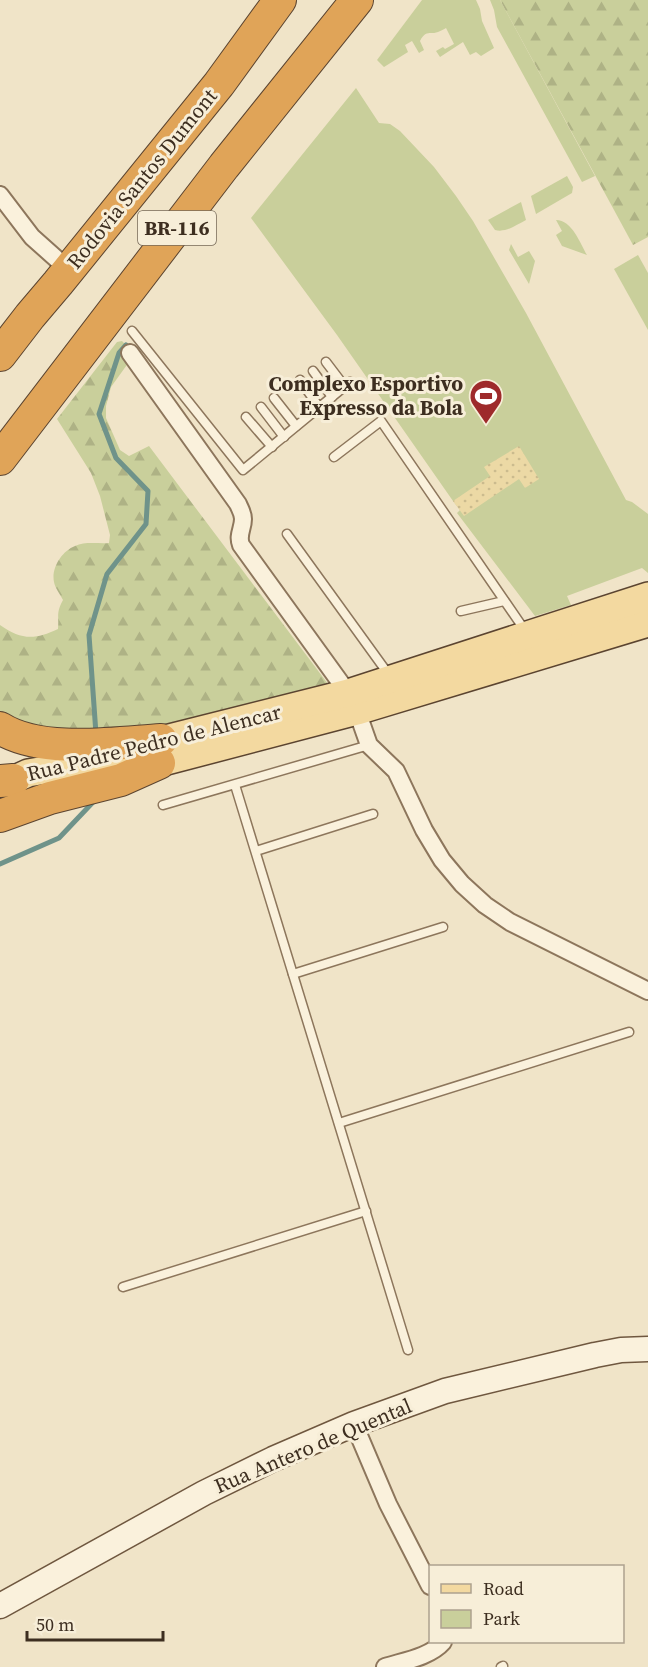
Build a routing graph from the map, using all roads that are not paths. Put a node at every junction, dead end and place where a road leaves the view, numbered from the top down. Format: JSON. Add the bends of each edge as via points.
{"nodes":[{"id":1,"x":280,"y":0,"type":"edge"},
{"id":2,"x":357,"y":0,"type":"edge"},
{"id":3,"x":0,"y":195,"type":"edge"},
{"id":4,"x":69,"y":270,"type":"junction"},
{"id":5,"x":132,"y":331,"type":"dead end"},
{"id":6,"x":130,"y":353,"type":"dead end"},
{"id":7,"x":0,"y":355,"type":"edge"},
{"id":8,"x":326,"y":362,"type":"dead end"},
{"id":9,"x":314,"y":371,"type":"dead end"},
{"id":10,"x":300,"y":380,"type":"dead end"},
{"id":11,"x":332,"y":397,"type":"junction"},
{"id":12,"x":274,"y":398,"type":"dead end"},
{"id":13,"x":261,"y":407,"type":"dead end"},
{"id":14,"x":319,"y":407,"type":"junction"},
{"id":15,"x":246,"y":417,"type":"dead end"},
{"id":16,"x":296,"y":426,"type":"junction"},
{"id":17,"x":284,"y":437,"type":"junction"},
{"id":18,"x":272,"y":447,"type":"junction"},
{"id":19,"x":334,"y":457,"type":"dead end"},
{"id":20,"x":2,"y":458,"type":"edge"},
{"id":21,"x":287,"y":534,"type":"dead end"},
{"id":22,"x":648,"y":596,"type":"edge"},
{"id":23,"x":504,"y":601,"type":"junction"},
{"id":24,"x":461,"y":611,"type":"dead end"},
{"id":25,"x":648,"y":623,"type":"edge"},
{"id":26,"x":528,"y":635,"type":"junction"},
{"id":27,"x":392,"y":679,"type":"junction"},
{"id":28,"x":352,"y":702,"type":"junction"},
{"id":29,"x":0,"y":728,"type":"edge"},
{"id":30,"x":369,"y":745,"type":"junction"},
{"id":31,"x":160,"y":751,"type":"junction"},
{"id":32,"x":7,"y":781,"type":"edge"},
{"id":33,"x":235,"y":785,"type":"junction"},
{"id":34,"x":163,"y":805,"type":"dead end"},
{"id":35,"x":373,"y":814,"type":"dead end"},
{"id":36,"x":0,"y":816,"type":"edge"},
{"id":37,"x":256,"y":851,"type":"junction"},
{"id":38,"x":443,"y":927,"type":"dead end"},
{"id":39,"x":293,"y":974,"type":"junction"},
{"id":40,"x":648,"y":991,"type":"edge"},
{"id":41,"x":629,"y":1032,"type":"dead end"},
{"id":42,"x":339,"y":1123,"type":"junction"},
{"id":43,"x":366,"y":1211,"type":"junction"},
{"id":44,"x":123,"y":1287,"type":"dead end"},
{"id":45,"x":648,"y":1349,"type":"edge"},
{"id":46,"x":408,"y":1350,"type":"dead end"},
{"id":47,"x":354,"y":1424,"type":"junction"},
{"id":48,"x":429,"y":1584,"type":"edge"},
{"id":49,"x":0,"y":1606,"type":"edge"},
{"id":50,"x":441,"y":1643,"type":"edge"},
{"id":51,"x":386,"y":1667,"type":"edge"}],
"edges":[{"from":1,"to":4,"type":"highway","name":"Rodovia Santos Dumont","number":"BR-116","via":[[219,84]]},
{"from":2,"to":20,"type":"highway","number":"BR-116","via":[[224,166]]},
{"from":3,"to":4,"type":"street","via":[[32,237]]},
{"from":4,"to":7,"type":"highway","name":"Rodovia Santos Dumont","number":"BR-116"},
{"from":5,"to":18,"type":"lane","via":[[243,470]]},
{"from":6,"to":28,"type":"street","via":[[238,504],[243,515],[241,545]]},
{"from":8,"to":11,"type":"lane","via":[[347,384]]},
{"from":9,"to":11,"type":"lane"},
{"from":10,"to":14,"type":"lane"},
{"from":11,"to":14,"type":"lane"},
{"from":12,"to":16,"type":"lane"},
{"from":13,"to":17,"type":"lane"},
{"from":14,"to":16,"type":"lane"},
{"from":15,"to":18,"type":"lane"},
{"from":16,"to":17,"type":"lane"},
{"from":17,"to":18,"type":"lane"},
{"from":19,"to":23,"type":"lane","via":[[381,421]]},
{"from":21,"to":27,"type":"lane"},
{"from":22,"to":26,"type":"main road","name":"Rua Padre Pedro de Alencar"},
{"from":23,"to":24,"type":"lane"},
{"from":23,"to":26,"type":"lane"},
{"from":25,"to":28,"type":"main road","name":"Rua Padre Pedro de Alencar"},
{"from":26,"to":27,"type":"main road","name":"Rua Padre Pedro de Alencar"},
{"from":27,"to":28,"type":"main road","name":"Rua Padre Pedro de Alencar"},
{"from":28,"to":30,"type":"street"},
{"from":28,"to":31,"type":"main road","name":"Rua Padre Pedro de Alencar"},
{"from":29,"to":31,"type":"highway","via":[[27,739],[58,744]]},
{"from":30,"to":33,"type":"lane"},
{"from":30,"to":40,"type":"street","via":[[396,771],[442,860],[485,905],[510,922]]},
{"from":31,"to":32,"type":"main road","name":"Rua Padre Pedro de Alencar","via":[[32,784]]},
{"from":31,"to":36,"type":"highway","via":[[121,780]]},
{"from":33,"to":34,"type":"lane"},
{"from":33,"to":37,"type":"lane"},
{"from":35,"to":37,"type":"lane"},
{"from":37,"to":39,"type":"lane"},
{"from":38,"to":39,"type":"lane"},
{"from":39,"to":42,"type":"lane"},
{"from":41,"to":42,"type":"lane"},
{"from":42,"to":43,"type":"lane"},
{"from":43,"to":44,"type":"lane"},
{"from":43,"to":46,"type":"lane"},
{"from":45,"to":47,"type":"street","name":"Rua Antero de Quental","via":[[595,1355],[445,1391]]},
{"from":47,"to":48,"type":"street","via":[[388,1504]]},
{"from":47,"to":49,"type":"street","name":"Rua Antero de Quental","via":[[204,1493]]},
{"from":50,"to":51,"type":"street","via":[[424,1654]]}]}
